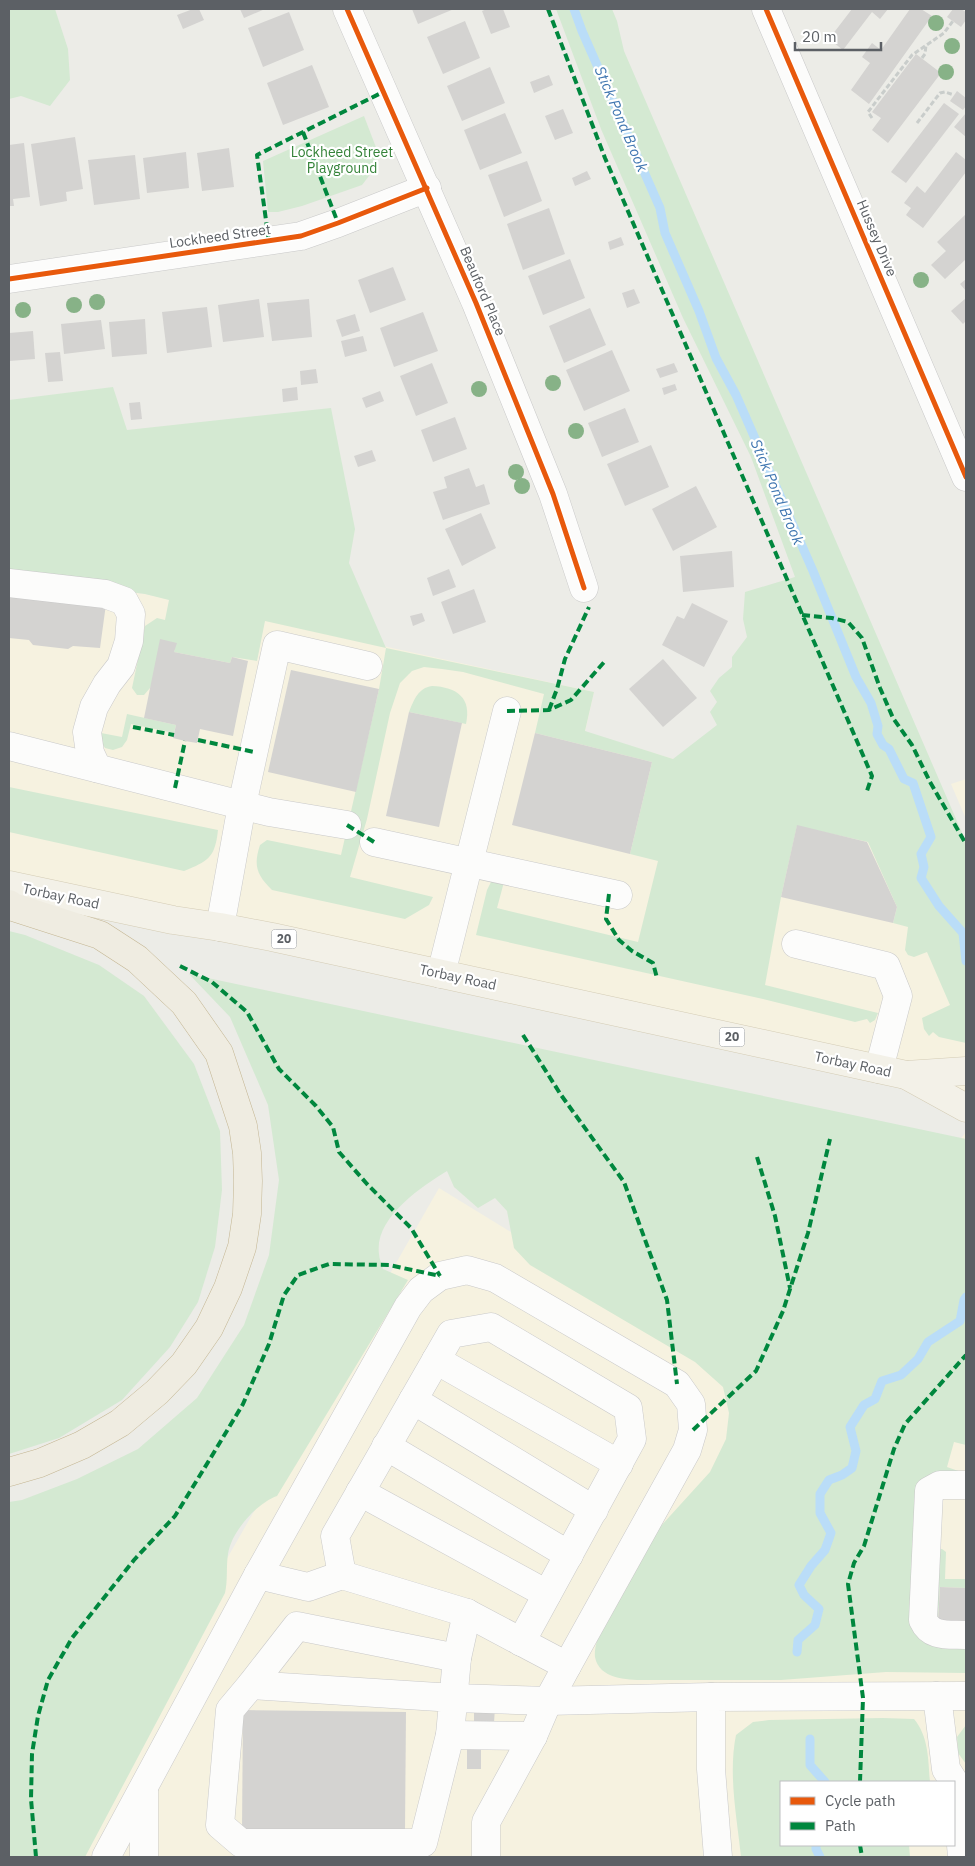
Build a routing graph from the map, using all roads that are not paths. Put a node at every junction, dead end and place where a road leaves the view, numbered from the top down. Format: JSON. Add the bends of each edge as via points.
{"nodes":[{"id":1,"x":347,"y":9,"type":"edge"},
{"id":2,"x":766,"y":9,"type":"edge"},
{"id":3,"x":427,"y":188,"type":"junction"},
{"id":4,"x":9,"y":279,"type":"edge"},
{"id":5,"x":966,"y":476,"type":"edge"},
{"id":6,"x":9,"y":584,"type":"edge"},
{"id":7,"x":584,"y":588,"type":"dead end"},
{"id":8,"x":368,"y":666,"type":"dead end"},
{"id":9,"x":506,"y":711,"type":"dead end"},
{"id":10,"x":9,"y":746,"type":"edge"},
{"id":11,"x":97,"y":768,"type":"junction"},
{"id":12,"x":242,"y":805,"type":"junction"},
{"id":13,"x":347,"y":825,"type":"dead end"},
{"id":14,"x":374,"y":842,"type":"dead end"},
{"id":15,"x":468,"y":863,"type":"junction"},
{"id":16,"x":9,"y":885,"type":"edge"},
{"id":17,"x":618,"y":895,"type":"dead end"},
{"id":18,"x":9,"y":904,"type":"edge"},
{"id":19,"x":220,"y":927,"type":"junction"},
{"id":20,"x":796,"y":944,"type":"dead end"},
{"id":21,"x":441,"y":974,"type":"junction"},
{"id":22,"x":879,"y":1069,"type":"junction"},
{"id":23,"x":966,"y":1071,"type":"edge"},
{"id":24,"x":906,"y":1075,"type":"junction"},
{"id":25,"x":966,"y":1108,"type":"edge"},
{"id":26,"x":436,"y":1360,"type":"junction"},
{"id":27,"x":413,"y":1400,"type":"junction"},
{"id":28,"x":386,"y":1446,"type":"junction"},
{"id":29,"x":619,"y":1464,"type":"junction"},
{"id":30,"x":9,"y":1472,"type":"edge"},
{"id":31,"x":966,"y":1485,"type":"edge"},
{"id":32,"x":360,"y":1492,"type":"junction"},
{"id":33,"x":594,"y":1510,"type":"junction"},
{"id":34,"x":569,"y":1555,"type":"junction"},
{"id":35,"x":258,"y":1575,"type":"junction"},
{"id":36,"x":342,"y":1575,"type":"junction"},
{"id":37,"x":547,"y":1594,"type":"junction"},
{"id":38,"x":467,"y":1613,"type":"junction"},
{"id":39,"x":966,"y":1635,"type":"edge"},
{"id":40,"x":521,"y":1642,"type":"junction"},
{"id":41,"x":457,"y":1658,"type":"junction"},
{"id":42,"x":567,"y":1666,"type":"junction"},
{"id":43,"x":251,"y":1685,"type":"junction"},
{"id":44,"x":938,"y":1696,"type":"junction"},
{"id":45,"x":966,"y":1696,"type":"edge"},
{"id":46,"x":711,"y":1697,"type":"junction"},
{"id":47,"x":454,"y":1698,"type":"junction"},
{"id":48,"x":548,"y":1701,"type":"junction"},
{"id":49,"x":450,"y":1735,"type":"junction"},
{"id":50,"x":533,"y":1736,"type":"junction"},
{"id":51,"x":961,"y":1785,"type":"edge"},
{"id":52,"x":144,"y":1786,"type":"junction"},
{"id":53,"x":106,"y":1857,"type":"edge"},
{"id":54,"x":144,"y":1857,"type":"edge"},
{"id":55,"x":486,"y":1857,"type":"edge"},
{"id":56,"x":718,"y":1857,"type":"edge"},
{"id":57,"x":962,"y":1857,"type":"edge"}],
"edges":[{"from":1,"to":3,"type":"street","name":"Beauford Place"},
{"from":2,"to":5,"type":"street","name":"Hussey Drive"},
{"from":3,"to":4,"type":"street","name":"Lockheed Street","via":[[301,236]]},
{"from":3,"to":7,"type":"street","name":"Beauford Place","via":[[553,494]]},
{"from":6,"to":11,"type":"street","via":[[105,594],[124,601],[131,614],[129,641],[121,666],[106,684],[94,707],[87,732],[90,753]]},
{"from":8,"to":12,"type":"street","via":[[277,645]]},
{"from":9,"to":15,"type":"street"},
{"from":10,"to":11,"type":"street"},
{"from":11,"to":12,"type":"street"},
{"from":12,"to":13,"type":"street"},
{"from":12,"to":19,"type":"street"},
{"from":14,"to":15,"type":"street"},
{"from":15,"to":17,"type":"street"},
{"from":15,"to":21,"type":"street"},
{"from":16,"to":19,"type":"main road","name":"Torbay Road","number":"20"},
{"from":18,"to":30,"type":"highway","via":[[100,935],[137,959],[184,1003],[219,1053],[243,1126],[248,1181],[242,1247],[228,1288],[209,1328],[184,1364],[120,1423],[82,1446]]},
{"from":19,"to":21,"type":"main road","name":"Torbay Road","number":"20"},
{"from":20,"to":22,"type":"street","via":[[886,966],[898,996]]},
{"from":21,"to":22,"type":"main road","name":"Torbay Road","number":"20"},
{"from":22,"to":24,"type":"main road","name":"Torbay Road","number":"20"},
{"from":23,"to":24,"type":"main road","name":"Torbay Road","number":"20"},
{"from":24,"to":25,"type":"main road","name":"Torbay Road","number":"20"},
{"from":26,"to":27,"type":"street"},
{"from":26,"to":29,"type":"street"},
{"from":26,"to":29,"type":"street","via":[[451,1334],[491,1327],[628,1408],[632,1439]]},
{"from":27,"to":28,"type":"street"},
{"from":27,"to":33,"type":"street"},
{"from":28,"to":32,"type":"street"},
{"from":28,"to":34,"type":"street"},
{"from":29,"to":33,"type":"street"},
{"from":31,"to":39,"type":"street","via":[[940,1486],[929,1491],[923,1620],[927,1628],[936,1633]]},
{"from":32,"to":36,"type":"street","via":[[335,1536]]},
{"from":32,"to":37,"type":"street"},
{"from":33,"to":34,"type":"street"},
{"from":34,"to":37,"type":"street"},
{"from":35,"to":36,"type":"street","via":[[308,1586]]},
{"from":35,"to":42,"type":"street","via":[[408,1307],[421,1290],[440,1276],[467,1270],[495,1278],[677,1384],[690,1404],[693,1430],[687,1450]]},
{"from":35,"to":52,"type":"street"},
{"from":36,"to":38,"type":"street"},
{"from":37,"to":40,"type":"street"},
{"from":38,"to":40,"type":"street"},
{"from":38,"to":41,"type":"street"},
{"from":40,"to":42,"type":"street"},
{"from":41,"to":43,"type":"street","via":[[297,1626]]},
{"from":41,"to":47,"type":"street"},
{"from":42,"to":48,"type":"street"},
{"from":43,"to":47,"type":"street"},
{"from":43,"to":49,"type":"street","via":[[230,1710],[220,1826],[241,1843],[423,1843]]},
{"from":44,"to":45,"type":"street"},
{"from":44,"to":46,"type":"street"},
{"from":44,"to":51,"type":"street","via":[[946,1769]]},
{"from":46,"to":48,"type":"street"},
{"from":46,"to":56,"type":"street","via":[[711,1769]]},
{"from":47,"to":48,"type":"street"},
{"from":47,"to":49,"type":"street"},
{"from":48,"to":50,"type":"street"},
{"from":49,"to":50,"type":"street"},
{"from":50,"to":55,"type":"street","via":[[486,1822]]},
{"from":51,"to":57,"type":"street"},
{"from":52,"to":53,"type":"street"},
{"from":52,"to":54,"type":"street"}]}
